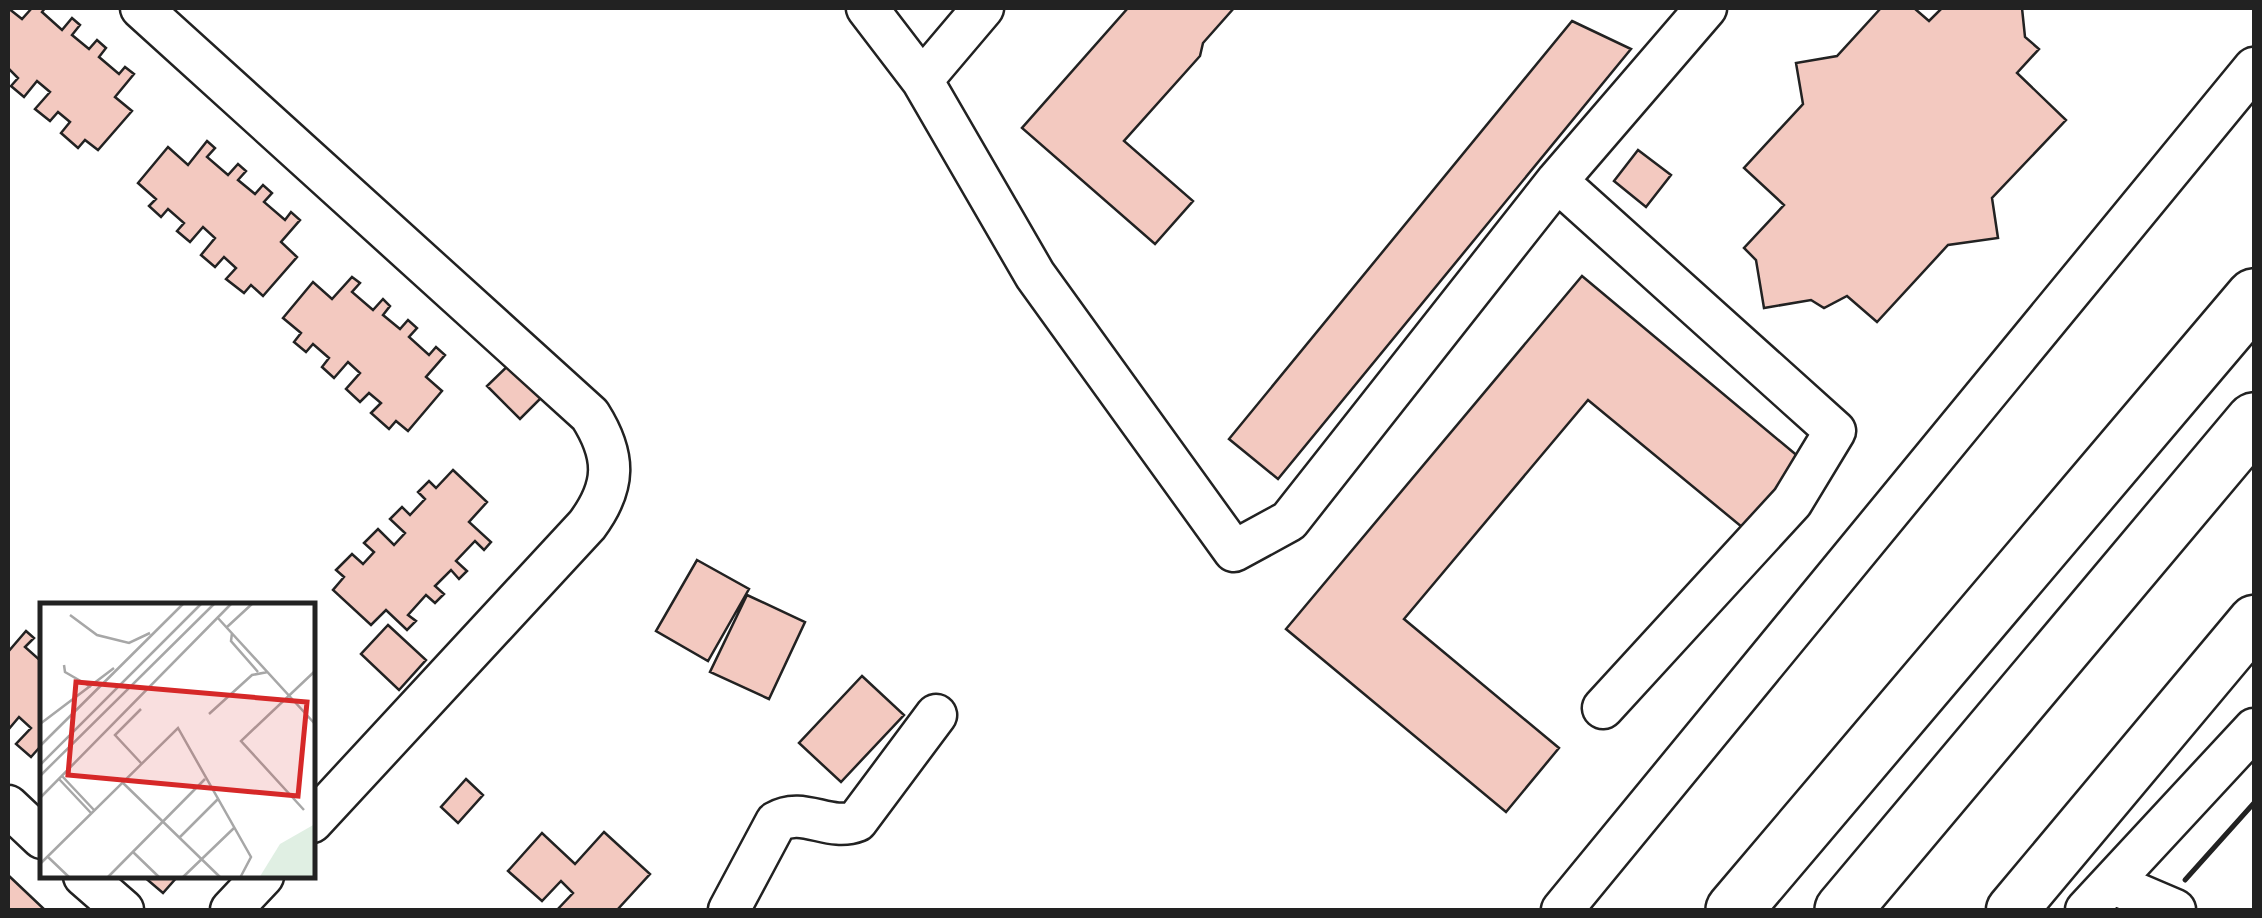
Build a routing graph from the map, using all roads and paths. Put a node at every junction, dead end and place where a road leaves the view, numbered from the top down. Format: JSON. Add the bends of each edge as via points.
{"nodes":[{"id":1,"x":140,"y":8,"type":"edge"},
{"id":2,"x":867,"y":8,"type":"edge"},
{"id":3,"x":982,"y":8,"type":"edge"},
{"id":4,"x":1706,"y":8,"type":"edge"},
{"id":5,"x":2254,"y":68,"type":"edge"},
{"id":6,"x":922,"y":80,"type":"junction"},
{"id":7,"x":1557,"y":181,"type":"junction"},
{"id":8,"x":2254,"y":297,"type":"edge"},
{"id":9,"x":2254,"y":421,"type":"edge"},
{"id":10,"x":2250,"y":628,"type":"edge"},
{"id":11,"x":1603,"y":708,"type":"dead end"},
{"id":12,"x":936,"y":715,"type":"dead end"},
{"id":13,"x":2254,"y":728,"type":"edge"},
{"id":14,"x":8,"y":806,"type":"edge"},
{"id":15,"x":315,"y":819,"type":"edge"},
{"id":16,"x":40,"y":836,"type":"edge"},
{"id":17,"x":86,"y":878,"type":"edge"},
{"id":18,"x":261,"y":878,"type":"edge"},
{"id":19,"x":2100,"y":897,"type":"edge"},
{"id":20,"x":122,"y":910,"type":"edge"},
{"id":21,"x":231,"y":910,"type":"edge"},
{"id":22,"x":728,"y":910,"type":"edge"},
{"id":23,"x":1562,"y":910,"type":"edge"},
{"id":24,"x":1734,"y":910,"type":"edge"},
{"id":25,"x":1843,"y":910,"type":"edge"},
{"id":26,"x":2012,"y":910,"type":"edge"},
{"id":27,"x":2175,"y":910,"type":"edge"}],
"edges":[{"from":1,"to":15,"type":"street","via":[[590,415],[608,455],[609,482],[587,525]]},
{"from":2,"to":6,"type":"street"},
{"from":3,"to":6,"type":"street"},
{"from":4,"to":7,"type":"street"},
{"from":5,"to":23,"type":"street"},
{"from":6,"to":7,"type":"street","via":[[1035,275],[1234,551],[1289,521]]},
{"from":7,"to":11,"type":"street","via":[[1834,431],[1792,502]]},
{"from":8,"to":24,"type":"highway"},
{"from":9,"to":25,"type":"highway"},
{"from":10,"to":26,"type":"main road"},
{"from":12,"to":22,"type":"street","via":[[857,821],[840,826],[792,815],[776,822]]},
{"from":13,"to":19,"type":"street"},
{"from":14,"to":16,"type":"street"},
{"from":17,"to":20,"type":"street"},
{"from":18,"to":21,"type":"street"},
{"from":19,"to":27,"type":"street"}]}
